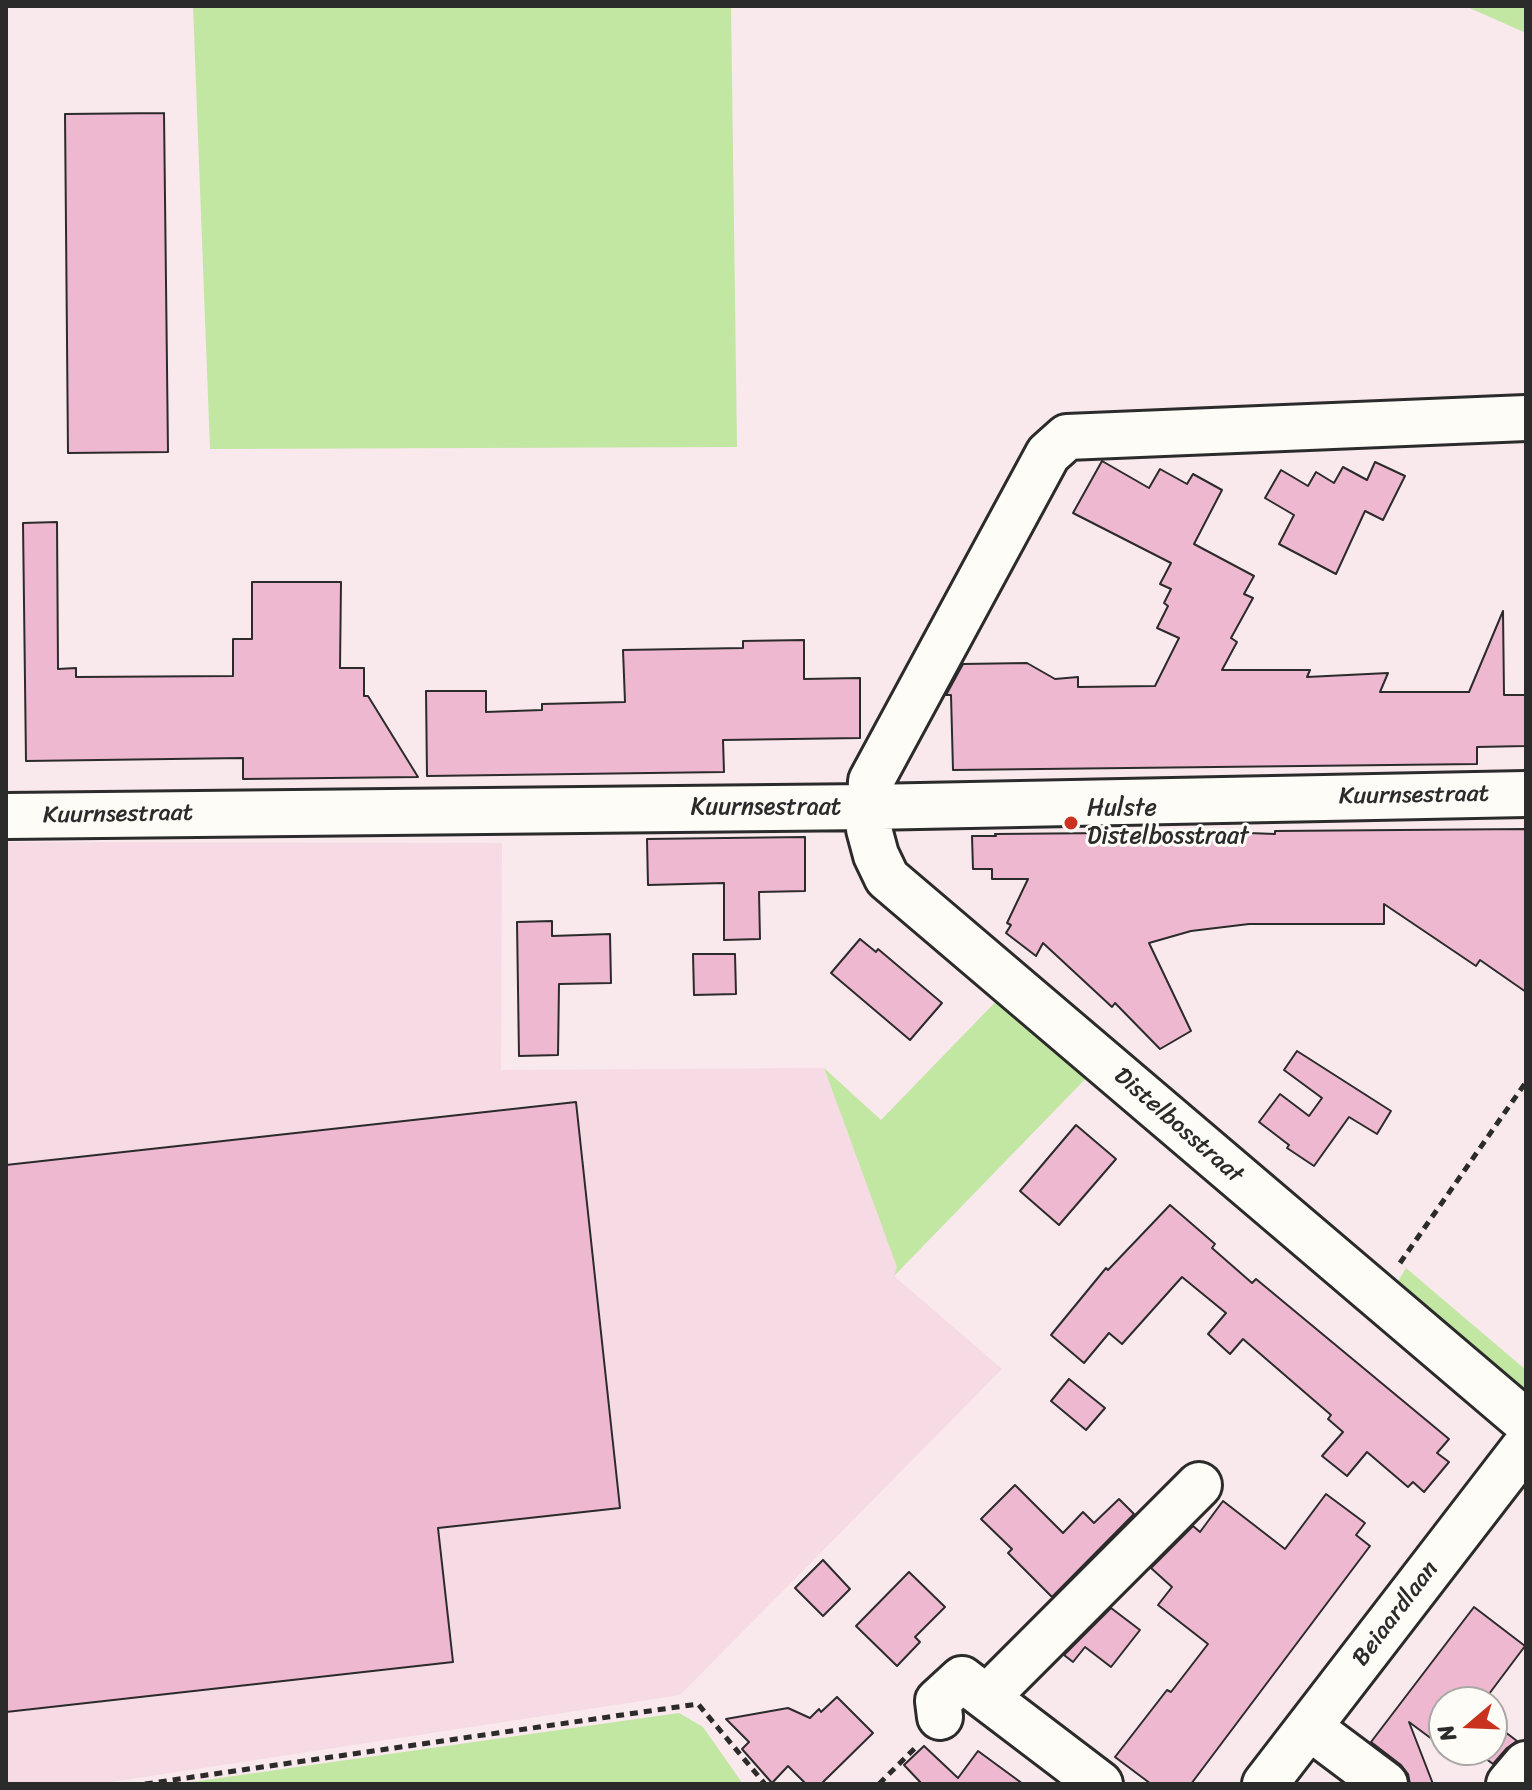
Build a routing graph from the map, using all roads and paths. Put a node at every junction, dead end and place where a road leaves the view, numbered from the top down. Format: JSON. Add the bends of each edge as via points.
{"nodes":[{"id":1,"x":1526,"y":418,"type":"edge"},
{"id":2,"x":1526,"y":794,"type":"edge"},
{"id":3,"x":869,"y":807,"type":"junction"},
{"id":4,"x":6,"y":816,"type":"edge"},
{"id":5,"x":1526,"y":1082,"type":"edge"},
{"id":6,"x":1376,"y":1297,"type":"junction"},
{"id":7,"x":1526,"y":1422,"type":"edge"},
{"id":8,"x":1526,"y":1445,"type":"edge"},
{"id":9,"x":1199,"y":1485,"type":"dead end"},
{"id":10,"x":987,"y":1697,"type":"junction"},
{"id":11,"x":940,"y":1717,"type":"joint"},
{"id":12,"x":1309,"y":1727,"type":"junction"},
{"id":13,"x":1526,"y":1764,"type":"edge"},
{"id":14,"x":145,"y":1784,"type":"edge"},
{"id":15,"x":765,"y":1784,"type":"edge"},
{"id":16,"x":879,"y":1784,"type":"edge"},
{"id":17,"x":1100,"y":1784,"type":"edge"},
{"id":18,"x":1265,"y":1784,"type":"edge"},
{"id":19,"x":1385,"y":1784,"type":"edge"},
{"id":20,"x":1509,"y":1784,"type":"edge"}],
"edges":[{"from":1,"to":3,"type":"street","name":"Distelbosstraat","via":[[1067,437],[1048,454],[871,781]]},
{"from":2,"to":3,"type":"street","name":"Kuurnsestraat"},
{"from":3,"to":4,"type":"street","name":"Kuurnsestraat"},
{"from":3,"to":6,"type":"street","name":"Distelbosstraat","via":[[869,829],[887,878]]},
{"from":5,"to":6,"type":"path"},
{"from":6,"to":7,"type":"street","name":"Distelbosstraat"},
{"from":8,"to":12,"type":"street","name":"Beiaardlaan"},
{"from":9,"to":10,"type":"street"},
{"from":10,"to":11,"type":"street","via":[[962,1679],[938,1701]]},
{"from":10,"to":17,"type":"street"},
{"from":11,"to":16,"type":"path"},
{"from":12,"to":18,"type":"street","name":"Beiaardlaan"},
{"from":12,"to":19,"type":"street"},
{"from":13,"to":20,"type":"street"},
{"from":14,"to":15,"type":"path","via":[[698,1704]]}]}
